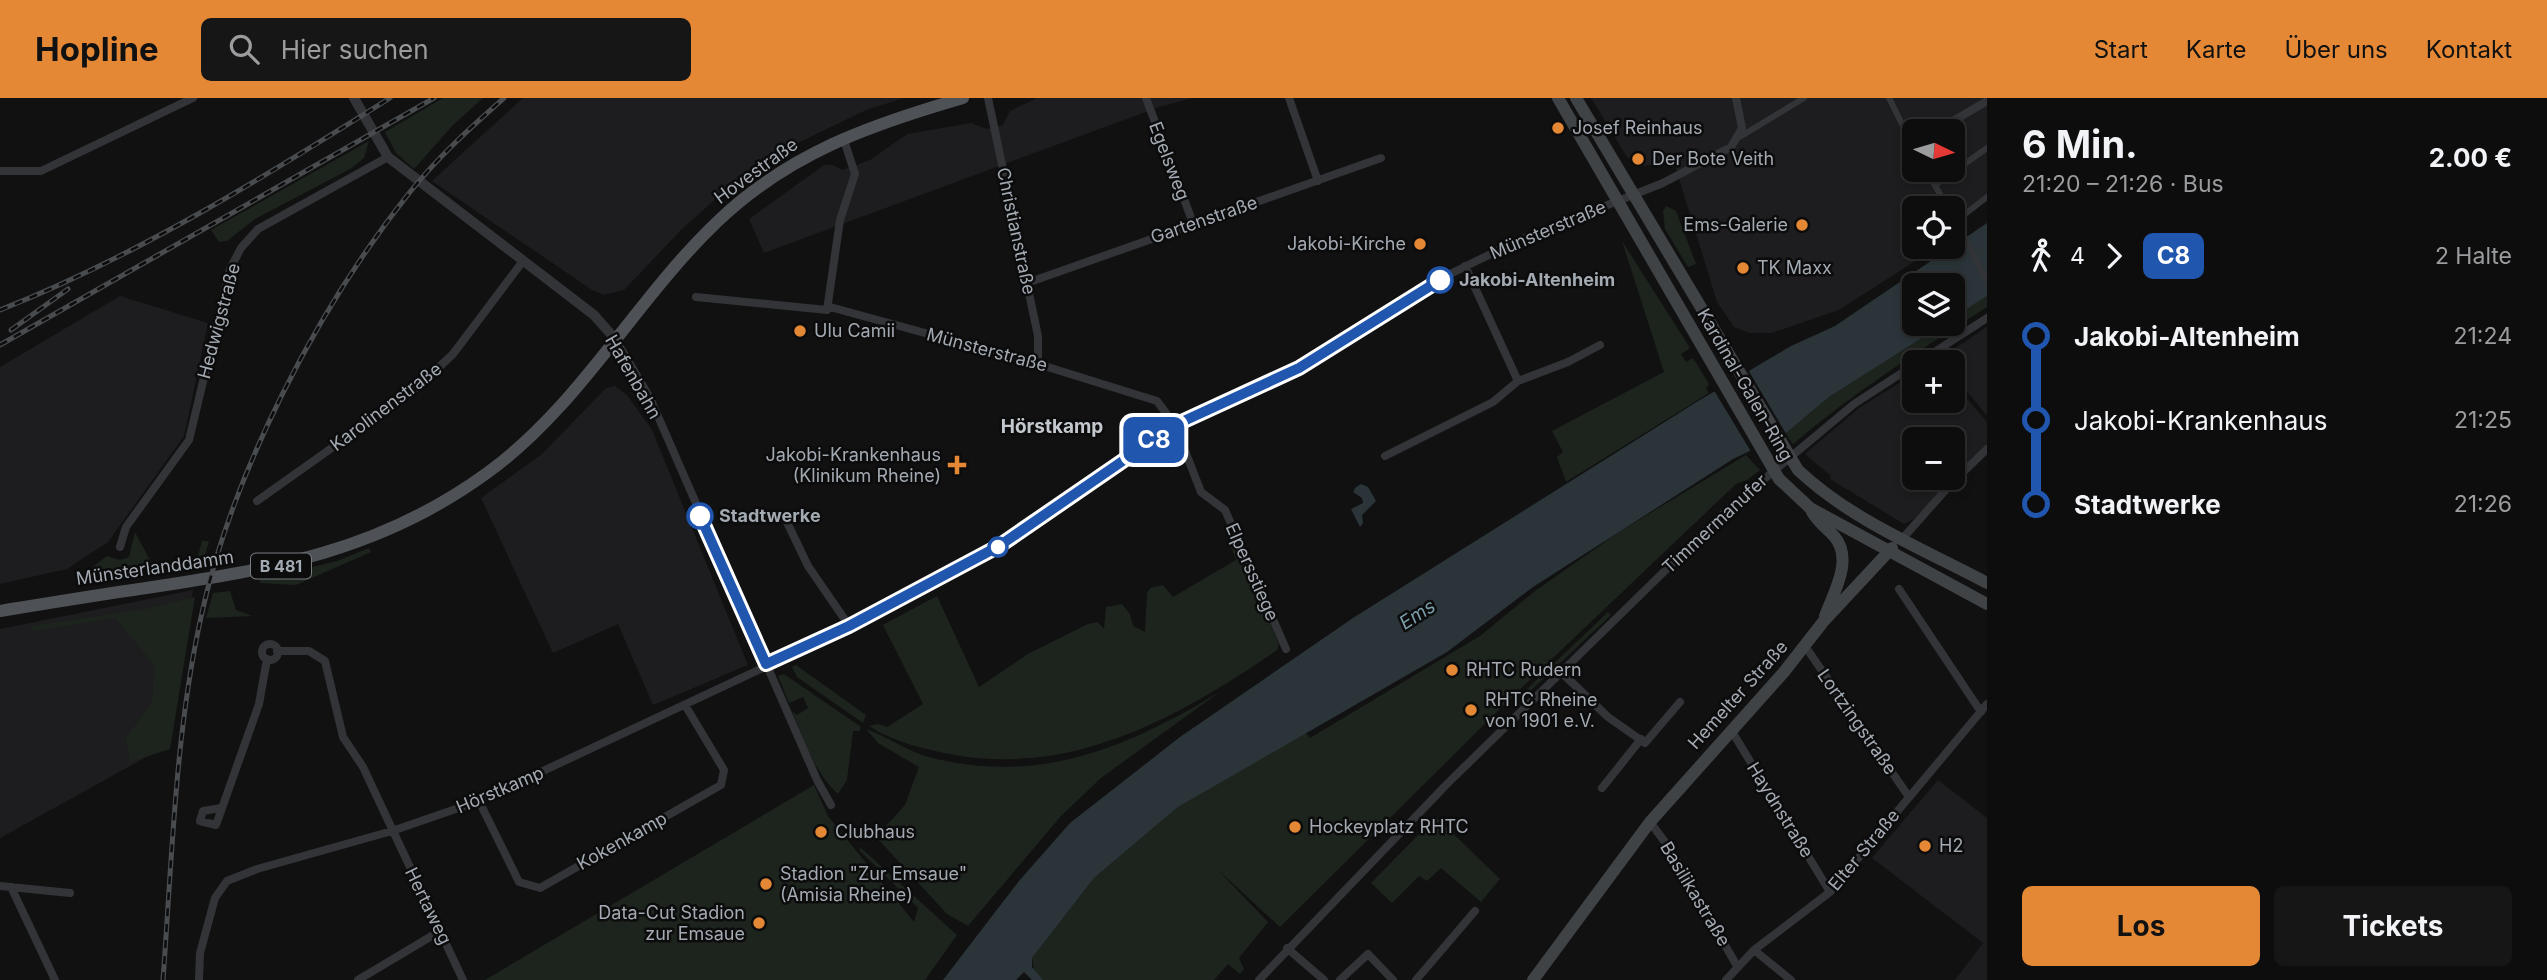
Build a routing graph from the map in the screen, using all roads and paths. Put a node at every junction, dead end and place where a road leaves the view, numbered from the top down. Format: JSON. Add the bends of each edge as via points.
{"nodes":[{"id":1,"x":193,"y":98,"type":"edge"},
{"id":2,"x":354,"y":98,"type":"edge"},
{"id":3,"x":963,"y":98,"type":"edge"},
{"id":4,"x":988,"y":98,"type":"edge"},
{"id":5,"x":1146,"y":98,"type":"edge"},
{"id":6,"x":1289,"y":98,"type":"edge"},
{"id":7,"x":1558,"y":98,"type":"edge"},
{"id":8,"x":1576,"y":98,"type":"edge"},
{"id":9,"x":1736,"y":98,"type":"edge"},
{"id":10,"x":1804,"y":98,"type":"edge"},
{"id":11,"x":1889,"y":98,"type":"edge"},
{"id":12,"x":1987,"y":101,"type":"edge"},
{"id":13,"x":1957,"y":119,"type":"edge"},
{"id":14,"x":1902,"y":123,"type":"edge"},
{"id":15,"x":843,"y":137,"type":"junction"},
{"id":16,"x":1738,"y":138,"type":"junction"},
{"id":17,"x":1987,"y":148,"type":"edge"},
{"id":18,"x":388,"y":157,"type":"junction"},
{"id":19,"x":1381,"y":158,"type":"dead end"},
{"id":20,"x":0,"y":171,"type":"edge"},
{"id":21,"x":1318,"y":181,"type":"junction"},
{"id":22,"x":1933,"y":182,"type":"edge"},
{"id":23,"x":1935,"y":185,"type":"junction"},
{"id":24,"x":1632,"y":194,"type":"junction"},
{"id":25,"x":1941,"y":196,"type":"edge"},
{"id":26,"x":1987,"y":197,"type":"edge"},
{"id":27,"x":1616,"y":201,"type":"junction"},
{"id":28,"x":1965,"y":215,"type":"edge"},
{"id":29,"x":1193,"y":223,"type":"junction"},
{"id":30,"x":1965,"y":239,"type":"edge"},
{"id":31,"x":523,"y":261,"type":"junction"},
{"id":32,"x":1465,"y":267,"type":"junction"},
{"id":33,"x":1987,"y":280,"type":"edge"},
{"id":34,"x":1027,"y":283,"type":"junction"},
{"id":35,"x":696,"y":297,"type":"dead end"},
{"id":36,"x":828,"y":308,"type":"junction"},
{"id":37,"x":1987,"y":318,"type":"edge"},
{"id":38,"x":616,"y":340,"type":"junction"},
{"id":39,"x":1600,"y":345,"type":"dead end"},
{"id":40,"x":1938,"y":350,"type":"edge"},
{"id":41,"x":1038,"y":364,"type":"junction"},
{"id":42,"x":1902,"y":373,"type":"edge"},
{"id":43,"x":1518,"y":381,"type":"junction"},
{"id":44,"x":1175,"y":425,"type":"junction"},
{"id":45,"x":1987,"y":449,"type":"edge"},
{"id":46,"x":1385,"y":456,"type":"dead end"},
{"id":47,"x":257,"y":501,"type":"dead end"},
{"id":48,"x":1810,"y":508,"type":"junction"},
{"id":49,"x":784,"y":516,"type":"dead end"},
{"id":50,"x":1903,"y":538,"type":"junction"},
{"id":51,"x":120,"y":547,"type":"dead end"},
{"id":52,"x":1889,"y":551,"type":"junction"},
{"id":53,"x":1987,"y":583,"type":"edge"},
{"id":54,"x":1899,"y":589,"type":"dead end"},
{"id":55,"x":1987,"y":604,"type":"edge"},
{"id":56,"x":0,"y":611,"type":"edge"},
{"id":57,"x":1823,"y":622,"type":"junction"},
{"id":58,"x":849,"y":626,"type":"junction"},
{"id":59,"x":1805,"y":646,"type":"junction"},
{"id":60,"x":1286,"y":649,"type":"dead end"},
{"id":61,"x":277,"y":651,"type":"junction"},
{"id":62,"x":267,"y":659,"type":"junction"},
{"id":63,"x":766,"y":664,"type":"junction"},
{"id":64,"x":1562,"y":673,"type":"junction"},
{"id":65,"x":1680,"y":702,"type":"dead end"},
{"id":66,"x":1987,"y":704,"type":"edge"},
{"id":67,"x":685,"y":705,"type":"junction"},
{"id":68,"x":1980,"y":712,"type":"junction"},
{"id":69,"x":1730,"y":729,"type":"junction"},
{"id":70,"x":1641,"y":739,"type":"junction"},
{"id":71,"x":1602,"y":788,"type":"dead end"},
{"id":72,"x":1909,"y":797,"type":"junction"},
{"id":73,"x":479,"y":801,"type":"junction"},
{"id":74,"x":831,"y":805,"type":"dead end"},
{"id":75,"x":221,"y":808,"type":"dead end"},
{"id":76,"x":1650,"y":822,"type":"junction"},
{"id":77,"x":392,"y":831,"type":"junction"},
{"id":78,"x":0,"y":886,"type":"edge"},
{"id":79,"x":11,"y":887,"type":"junction"},
{"id":80,"x":70,"y":892,"type":"dead end"},
{"id":81,"x":1830,"y":892,"type":"junction"},
{"id":82,"x":1475,"y":911,"type":"dead end"},
{"id":83,"x":440,"y":931,"type":"junction"},
{"id":84,"x":1287,"y":948,"type":"junction"},
{"id":85,"x":1754,"y":950,"type":"junction"},
{"id":86,"x":1737,"y":966,"type":"junction"},
{"id":87,"x":55,"y":980,"type":"edge"},
{"id":88,"x":199,"y":980,"type":"edge"},
{"id":89,"x":358,"y":980,"type":"edge"},
{"id":90,"x":463,"y":980,"type":"edge"},
{"id":91,"x":1259,"y":980,"type":"edge"},
{"id":92,"x":1324,"y":980,"type":"edge"},
{"id":93,"x":1340,"y":980,"type":"edge"},
{"id":94,"x":1394,"y":980,"type":"edge"},
{"id":95,"x":1416,"y":980,"type":"edge"},
{"id":96,"x":1533,"y":980,"type":"edge"},
{"id":97,"x":1726,"y":980,"type":"edge"},
{"id":98,"x":1791,"y":980,"type":"edge"}],
"edges":[{"from":1,"to":20,"type":"street","via":[[41,171]]},
{"from":2,"to":18,"type":"street","name":"Hafenbahn"},
{"from":3,"to":15,"type":"main road","name":"Hovestraße","number":"B 481"},
{"from":4,"to":34,"type":"street","name":"Christianstraße"},
{"from":5,"to":29,"type":"street","name":"Egelsweg"},
{"from":6,"to":21,"type":"street"},
{"from":7,"to":27,"type":"main road","name":"Kardinal-Galen-Ring"},
{"from":8,"to":24,"type":"main road","name":"Kardinal-Galen-Ring"},
{"from":9,"to":16,"type":"street","via":[[1742,121]]},
{"from":10,"to":16,"type":"street","name":"Münsterstraße","via":[[1780,117]]},
{"from":11,"to":14,"type":"street"},
{"from":12,"to":13,"type":"street"},
{"from":15,"to":36,"type":"street","via":[[855,174],[840,220]]},
{"from":15,"to":38,"type":"main road","name":"Hovestraße","number":"B 481","via":[[808,154],[737,204],[701,238]]},
{"from":16,"to":24,"type":"street","name":"Münsterstraße","via":[[1731,147],[1663,183]]},
{"from":17,"to":23,"type":"street"},
{"from":18,"to":31,"type":"street","name":"Hafenbahn"},
{"from":18,"to":51,"type":"street","name":"Hedwigstraße","via":[[258,229],[241,248],[230,269],[189,440],[126,527]]},
{"from":19,"to":21,"type":"street","name":"Gartenstraße"},
{"from":21,"to":29,"type":"street","name":"Gartenstraße"},
{"from":22,"to":23,"type":"street"},
{"from":23,"to":25,"type":"street"},
{"from":24,"to":27,"type":"street","name":"Münsterstraße"},
{"from":24,"to":50,"type":"main road","name":"Kardinal-Galen-Ring","via":[[1798,470],[1833,500]]},
{"from":26,"to":28,"type":"street"},
{"from":27,"to":32,"type":"street","name":"Münsterstraße"},
{"from":27,"to":48,"type":"main road","name":"Kardinal-Galen-Ring","via":[[1779,479]]},
{"from":29,"to":34,"type":"street","name":"Gartenstraße"},
{"from":30,"to":33,"type":"street"},
{"from":31,"to":38,"type":"street","name":"Hafenbahn","via":[[594,316]]},
{"from":31,"to":47,"type":"street","name":"Karolinenstraße","via":[[453,354],[419,386]]},
{"from":32,"to":43,"type":"street"},
{"from":32,"to":44,"type":"street","name":"Münsterstraße","via":[[1299,368]]},
{"from":34,"to":41,"type":"street","name":"Christianstraße","via":[[1038,336]]},
{"from":35,"to":36,"type":"street","name":"Münsterstraße"},
{"from":36,"to":41,"type":"street","name":"Münsterstraße"},
{"from":37,"to":40,"type":"street"},
{"from":38,"to":56,"type":"main road","name":"Münsterlanddamm","number":"B 481","via":[[510,456],[449,498],[366,540],[287,565]]},
{"from":38,"to":63,"type":"street","name":"Hafenbahn","via":[[650,398]]},
{"from":39,"to":43,"type":"street"},
{"from":41,"to":44,"type":"street","name":"Münsterstraße","via":[[1157,401]]},
{"from":42,"to":64,"type":"street","name":"Timmermanufer","via":[[1854,404],[1747,492]]},
{"from":43,"to":46,"type":"street","via":[[1493,402]]},
{"from":44,"to":58,"type":"street","name":"Hörstkamp","via":[[999,546]]},
{"from":44,"to":60,"type":"street","name":"Elpersstiege","via":[[1201,492],[1225,510]]},
{"from":45,"to":50,"type":"street","name":"Hemelter Straße"},
{"from":48,"to":52,"type":"main road","name":"Kardinal-Galen-Ring"},
{"from":48,"to":57,"type":"main road","via":[[1820,525],[1835,537],[1843,555],[1842,572]]},
{"from":49,"to":58,"type":"street","via":[[808,566]]},
{"from":50,"to":52,"type":"main road","name":"Hemelter Straße"},
{"from":50,"to":53,"type":"main road","name":"Kardinal-Galen-Ring"},
{"from":52,"to":55,"type":"main road","name":"Kardinal-Galen-Ring"},
{"from":52,"to":57,"type":"main road","name":"Hemelter Straße"},
{"from":54,"to":68,"type":"street"},
{"from":57,"to":59,"type":"main road","name":"Hemelter Straße"},
{"from":58,"to":63,"type":"street","name":"Hörstkamp"},
{"from":59,"to":69,"type":"main road","name":"Hemelter Straße"},
{"from":59,"to":72,"type":"street","name":"Lortzingstraße"},
{"from":61,"to":62,"type":"street","via":[[274,659]]},
{"from":61,"to":62,"type":"street","via":[[274,645],[265,646],[262,653]]},
{"from":61,"to":77,"type":"street","name":"Hertaweg","via":[[309,651],[326,661],[343,737],[363,767]]},
{"from":62,"to":75,"type":"street","via":[[259,704]]},
{"from":63,"to":67,"type":"street","name":"Hörstkamp"},
{"from":63,"to":74,"type":"street"},
{"from":64,"to":70,"type":"street","via":[[1608,717]]},
{"from":64,"to":84,"type":"street","name":"Timmermanufer"},
{"from":65,"to":70,"type":"street","via":[[1645,743]]},
{"from":66,"to":68,"type":"street","name":"Elter Straße"},
{"from":67,"to":73,"type":"street","name":"Hörstkamp"},
{"from":67,"to":73,"type":"street","name":"Kokenkamp","via":[[724,771],[721,785],[540,888],[519,882]]},
{"from":68,"to":72,"type":"street","name":"Elter Straße"},
{"from":69,"to":76,"type":"main road","name":"Hemelter Straße"},
{"from":69,"to":81,"type":"street","name":"Haydnstraße"},
{"from":70,"to":71,"type":"street"},
{"from":72,"to":81,"type":"street","name":"Elter Straße"},
{"from":73,"to":77,"type":"street","name":"Hörstkamp"},
{"from":76,"to":86,"type":"street","name":"Basilikastraße"},
{"from":76,"to":96,"type":"main road","name":"Hemelter Straße"},
{"from":77,"to":83,"type":"street","name":"Hertaweg"},
{"from":77,"to":88,"type":"street","name":"Hörstkamp","via":[[257,869],[222,885],[200,953]]},
{"from":78,"to":79,"type":"street"},
{"from":79,"to":80,"type":"street"},
{"from":79,"to":87,"type":"street"},
{"from":81,"to":85,"type":"street","name":"Elter Straße"},
{"from":82,"to":95,"type":"street"},
{"from":83,"to":89,"type":"street"},
{"from":83,"to":90,"type":"street","name":"Hertaweg"},
{"from":84,"to":91,"type":"street","name":"Timmermanufer"},
{"from":84,"to":92,"type":"street"},
{"from":85,"to":86,"type":"street","name":"Elter Straße"},
{"from":85,"to":98,"type":"street","name":"Basilikastraße"},
{"from":86,"to":97,"type":"street","name":"Elter Straße"},
{"from":93,"to":94,"type":"street","via":[[1368,954]]}]}
